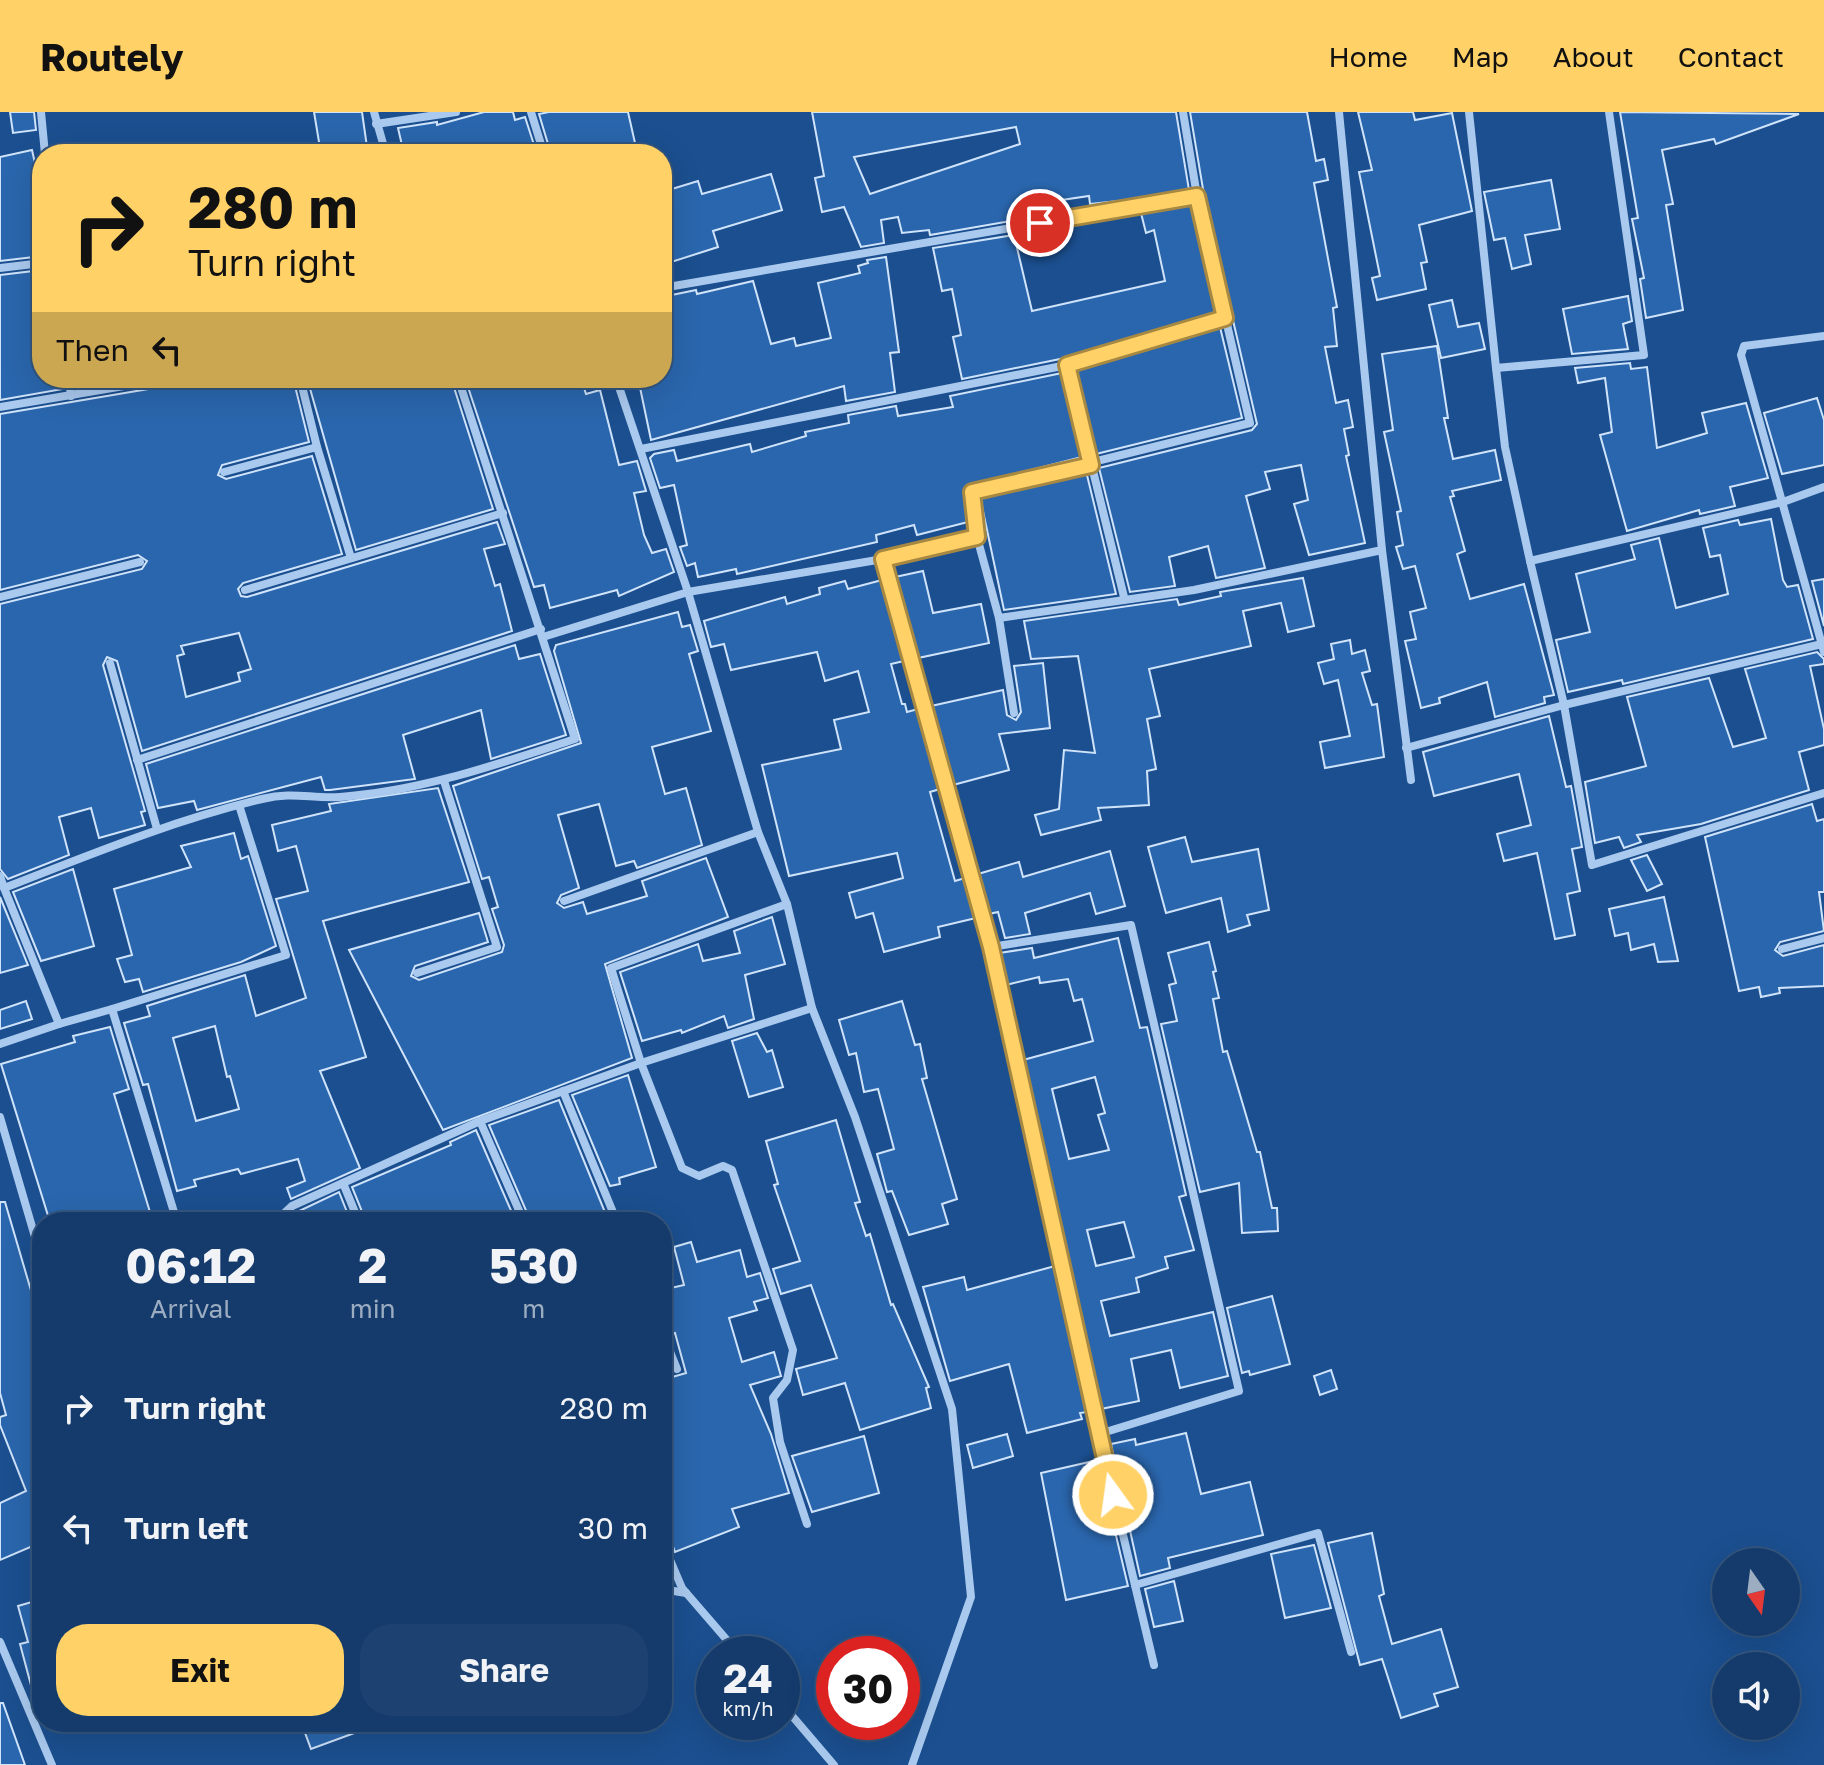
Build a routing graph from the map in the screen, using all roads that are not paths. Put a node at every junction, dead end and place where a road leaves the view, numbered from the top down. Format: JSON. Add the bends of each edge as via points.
{"nodes":[{"id":1,"x":41,"y":112,"type":"edge"},
{"id":2,"x":374,"y":112,"type":"edge"},
{"id":3,"x":456,"y":112,"type":"edge"},
{"id":4,"x":531,"y":112,"type":"edge"},
{"id":5,"x":1183,"y":112,"type":"edge"},
{"id":6,"x":1339,"y":112,"type":"edge"},
{"id":7,"x":1469,"y":112,"type":"edge"},
{"id":8,"x":1609,"y":112,"type":"edge"},
{"id":9,"x":376,"y":124,"type":"junction"},
{"id":10,"x":44,"y":144,"type":"edge"},
{"id":11,"x":383,"y":144,"type":"edge"},
{"id":12,"x":541,"y":144,"type":"edge"},
{"id":13,"x":1197,"y":196,"type":"junction"},
{"id":14,"x":32,"y":264,"type":"edge"},
{"id":15,"x":0,"y":268,"type":"edge"},
{"id":16,"x":672,"y":286,"type":"edge"},
{"id":17,"x":1225,"y":318,"type":"junction"},
{"id":18,"x":1824,"y":336,"type":"edge"},
{"id":19,"x":1067,"y":365,"type":"junction"},
{"id":20,"x":1496,"y":368,"type":"junction"},
{"id":21,"x":70,"y":388,"type":"edge"},
{"id":22,"x":115,"y":388,"type":"edge"},
{"id":23,"x":302,"y":388,"type":"edge"},
{"id":24,"x":461,"y":388,"type":"edge"},
{"id":25,"x":620,"y":388,"type":"edge"},
{"id":26,"x":71,"y":396,"type":"junction"},
{"id":27,"x":0,"y":407,"type":"edge"},
{"id":28,"x":317,"y":447,"type":"junction"},
{"id":29,"x":641,"y":449,"type":"junction"},
{"id":30,"x":1091,"y":465,"type":"junction"},
{"id":31,"x":224,"y":472,"type":"dead end"},
{"id":32,"x":1824,"y":487,"type":"edge"},
{"id":33,"x":1783,"y":502,"type":"junction"},
{"id":34,"x":503,"y":513,"type":"junction"},
{"id":35,"x":977,"y":537,"type":"junction"},
{"id":36,"x":1382,"y":550,"type":"junction"},
{"id":37,"x":351,"y":558,"type":"junction"},
{"id":38,"x":883,"y":559,"type":"junction"},
{"id":39,"x":1530,"y":561,"type":"junction"},
{"id":40,"x":140,"y":562,"type":"dead end"},
{"id":41,"x":245,"y":590,"type":"dead end"},
{"id":42,"x":688,"y":592,"type":"junction"},
{"id":43,"x":0,"y":597,"type":"edge"},
{"id":44,"x":1124,"y":597,"type":"junction"},
{"id":45,"x":999,"y":618,"type":"junction"},
{"id":46,"x":542,"y":633,"type":"junction"},
{"id":47,"x":1823,"y":648,"type":"edge"},
{"id":48,"x":110,"y":663,"type":"dead end"},
{"id":49,"x":1564,"y":705,"type":"junction"},
{"id":50,"x":1014,"y":713,"type":"dead end"},
{"id":51,"x":1406,"y":748,"type":"junction"},
{"id":52,"x":137,"y":760,"type":"junction"},
{"id":53,"x":1411,"y":780,"type":"dead end"},
{"id":54,"x":444,"y":781,"type":"junction"},
{"id":55,"x":1824,"y":793,"type":"edge"},
{"id":56,"x":239,"y":805,"type":"junction"},
{"id":57,"x":157,"y":829,"type":"junction"},
{"id":58,"x":758,"y":832,"type":"junction"},
{"id":59,"x":0,"y":876,"type":"edge"},
{"id":60,"x":4,"y":888,"type":"junction"},
{"id":61,"x":564,"y":901,"type":"dead end"},
{"id":62,"x":787,"y":904,"type":"junction"},
{"id":63,"x":1824,"y":938,"type":"edge"},
{"id":64,"x":991,"y":947,"type":"junction"},
{"id":65,"x":1782,"y":949,"type":"dead end"},
{"id":66,"x":417,"y":973,"type":"dead end"},
{"id":67,"x":812,"y":1008,"type":"junction"},
{"id":68,"x":112,"y":1009,"type":"junction"},
{"id":69,"x":59,"y":1024,"type":"junction"},
{"id":70,"x":0,"y":1044,"type":"edge"},
{"id":71,"x":641,"y":1063,"type":"junction"},
{"id":72,"x":563,"y":1091,"type":"junction"},
{"id":73,"x":0,"y":1117,"type":"edge"},
{"id":74,"x":480,"y":1121,"type":"junction"},
{"id":75,"x":343,"y":1183,"type":"junction"},
{"id":76,"x":174,"y":1212,"type":"edge"},
{"id":77,"x":286,"y":1212,"type":"edge"},
{"id":78,"x":355,"y":1212,"type":"edge"},
{"id":79,"x":520,"y":1212,"type":"edge"},
{"id":80,"x":613,"y":1212,"type":"edge"},
{"id":81,"x":32,"y":1227,"type":"edge"},
{"id":82,"x":672,"y":1357,"type":"edge"},
{"id":83,"x":677,"y":1369,"type":"dead end"},
{"id":84,"x":1099,"y":1434,"type":"junction"},
{"id":85,"x":807,"y":1524,"type":"dead end"},
{"id":86,"x":672,"y":1562,"type":"edge"},
{"id":87,"x":1135,"y":1585,"type":"junction"},
{"id":88,"x":672,"y":1591,"type":"edge"},
{"id":89,"x":687,"y":1593,"type":"junction"},
{"id":90,"x":724,"y":1636,"type":"edge"},
{"id":91,"x":0,"y":1642,"type":"edge"},
{"id":92,"x":1351,"y":1652,"type":"dead end"},
{"id":93,"x":1154,"y":1665,"type":"dead end"},
{"id":94,"x":32,"y":1718,"type":"edge"},
{"id":95,"x":800,"y":1725,"type":"edge"},
{"id":96,"x":38,"y":1732,"type":"edge"},
{"id":97,"x":52,"y":1765,"type":"edge"},
{"id":98,"x":834,"y":1765,"type":"edge"},
{"id":99,"x":912,"y":1765,"type":"edge"}],
"edges":[{"from":1,"to":10,"type":"street"},
{"from":2,"to":9,"type":"street"},
{"from":3,"to":9,"type":"street"},
{"from":4,"to":12,"type":"street"},
{"from":5,"to":13,"type":"street"},
{"from":6,"to":36,"type":"street"},
{"from":7,"to":20,"type":"street"},
{"from":8,"to":20,"type":"street","via":[[1644,355]]},
{"from":9,"to":11,"type":"street"},
{"from":13,"to":16,"type":"street"},
{"from":13,"to":17,"type":"street"},
{"from":14,"to":15,"type":"street"},
{"from":17,"to":19,"type":"street"},
{"from":17,"to":30,"type":"street","via":[[1250,423]]},
{"from":18,"to":33,"type":"street","via":[[1756,343],[1744,346],[1741,355]]},
{"from":19,"to":29,"type":"street"},
{"from":19,"to":30,"type":"street"},
{"from":20,"to":39,"type":"street","via":[[1505,447]]},
{"from":21,"to":26,"type":"street"},
{"from":22,"to":26,"type":"street"},
{"from":23,"to":28,"type":"street"},
{"from":24,"to":34,"type":"street"},
{"from":25,"to":29,"type":"street"},
{"from":26,"to":27,"type":"street"},
{"from":28,"to":31,"type":"street"},
{"from":28,"to":37,"type":"street"},
{"from":29,"to":42,"type":"street"},
{"from":30,"to":35,"type":"street","via":[[972,492]]},
{"from":30,"to":44,"type":"street"},
{"from":32,"to":33,"type":"street"},
{"from":33,"to":39,"type":"street"},
{"from":33,"to":47,"type":"street"},
{"from":34,"to":37,"type":"street"},
{"from":34,"to":46,"type":"street"},
{"from":35,"to":38,"type":"street"},
{"from":35,"to":45,"type":"street"},
{"from":36,"to":44,"type":"street","via":[[1194,590]]},
{"from":36,"to":51,"type":"street"},
{"from":37,"to":41,"type":"street"},
{"from":38,"to":42,"type":"street"},
{"from":38,"to":64,"type":"street"},
{"from":39,"to":49,"type":"street"},
{"from":40,"to":43,"type":"street"},
{"from":42,"to":46,"type":"street"},
{"from":42,"to":58,"type":"street"},
{"from":44,"to":45,"type":"street"},
{"from":45,"to":50,"type":"street"},
{"from":46,"to":52,"type":"street"},
{"from":46,"to":54,"type":"street","via":[[575,739]]},
{"from":47,"to":49,"type":"street"},
{"from":48,"to":52,"type":"street"},
{"from":49,"to":51,"type":"street"},
{"from":49,"to":55,"type":"street","via":[[1592,865]]},
{"from":51,"to":53,"type":"street"},
{"from":52,"to":57,"type":"street"},
{"from":54,"to":56,"type":"street","via":[[340,797],[293,792]]},
{"from":54,"to":66,"type":"street","via":[[497,947]]},
{"from":56,"to":57,"type":"street"},
{"from":56,"to":68,"type":"street","via":[[286,955]]},
{"from":57,"to":60,"type":"street"},
{"from":58,"to":61,"type":"street"},
{"from":58,"to":62,"type":"street"},
{"from":59,"to":60,"type":"street"},
{"from":60,"to":69,"type":"street"},
{"from":62,"to":67,"type":"street"},
{"from":62,"to":71,"type":"street","via":[[611,968]]},
{"from":63,"to":65,"type":"street"},
{"from":64,"to":84,"type":"street"},
{"from":64,"to":84,"type":"street","via":[[1131,925],[1239,1391]]},
{"from":67,"to":71,"type":"street"},
{"from":67,"to":99,"type":"street","via":[[855,1117],[952,1409],[971,1597]]},
{"from":68,"to":69,"type":"street"},
{"from":68,"to":76,"type":"street"},
{"from":69,"to":70,"type":"street"},
{"from":71,"to":72,"type":"street"},
{"from":71,"to":85,"type":"street","via":[[682,1168],[699,1176],[723,1166],[732,1170],[793,1350],[787,1380],[773,1398],[780,1442]]},
{"from":72,"to":74,"type":"street"},
{"from":72,"to":80,"type":"street"},
{"from":73,"to":81,"type":"street"},
{"from":74,"to":75,"type":"street"},
{"from":74,"to":79,"type":"street"},
{"from":75,"to":77,"type":"street"},
{"from":75,"to":78,"type":"street"},
{"from":82,"to":83,"type":"street"},
{"from":84,"to":87,"type":"street"},
{"from":86,"to":89,"type":"street"},
{"from":87,"to":92,"type":"street","via":[[1318,1533]]},
{"from":87,"to":93,"type":"street"},
{"from":88,"to":89,"type":"street"},
{"from":89,"to":90,"type":"street"},
{"from":91,"to":94,"type":"street"},
{"from":95,"to":98,"type":"street"},
{"from":96,"to":97,"type":"street"}]}
